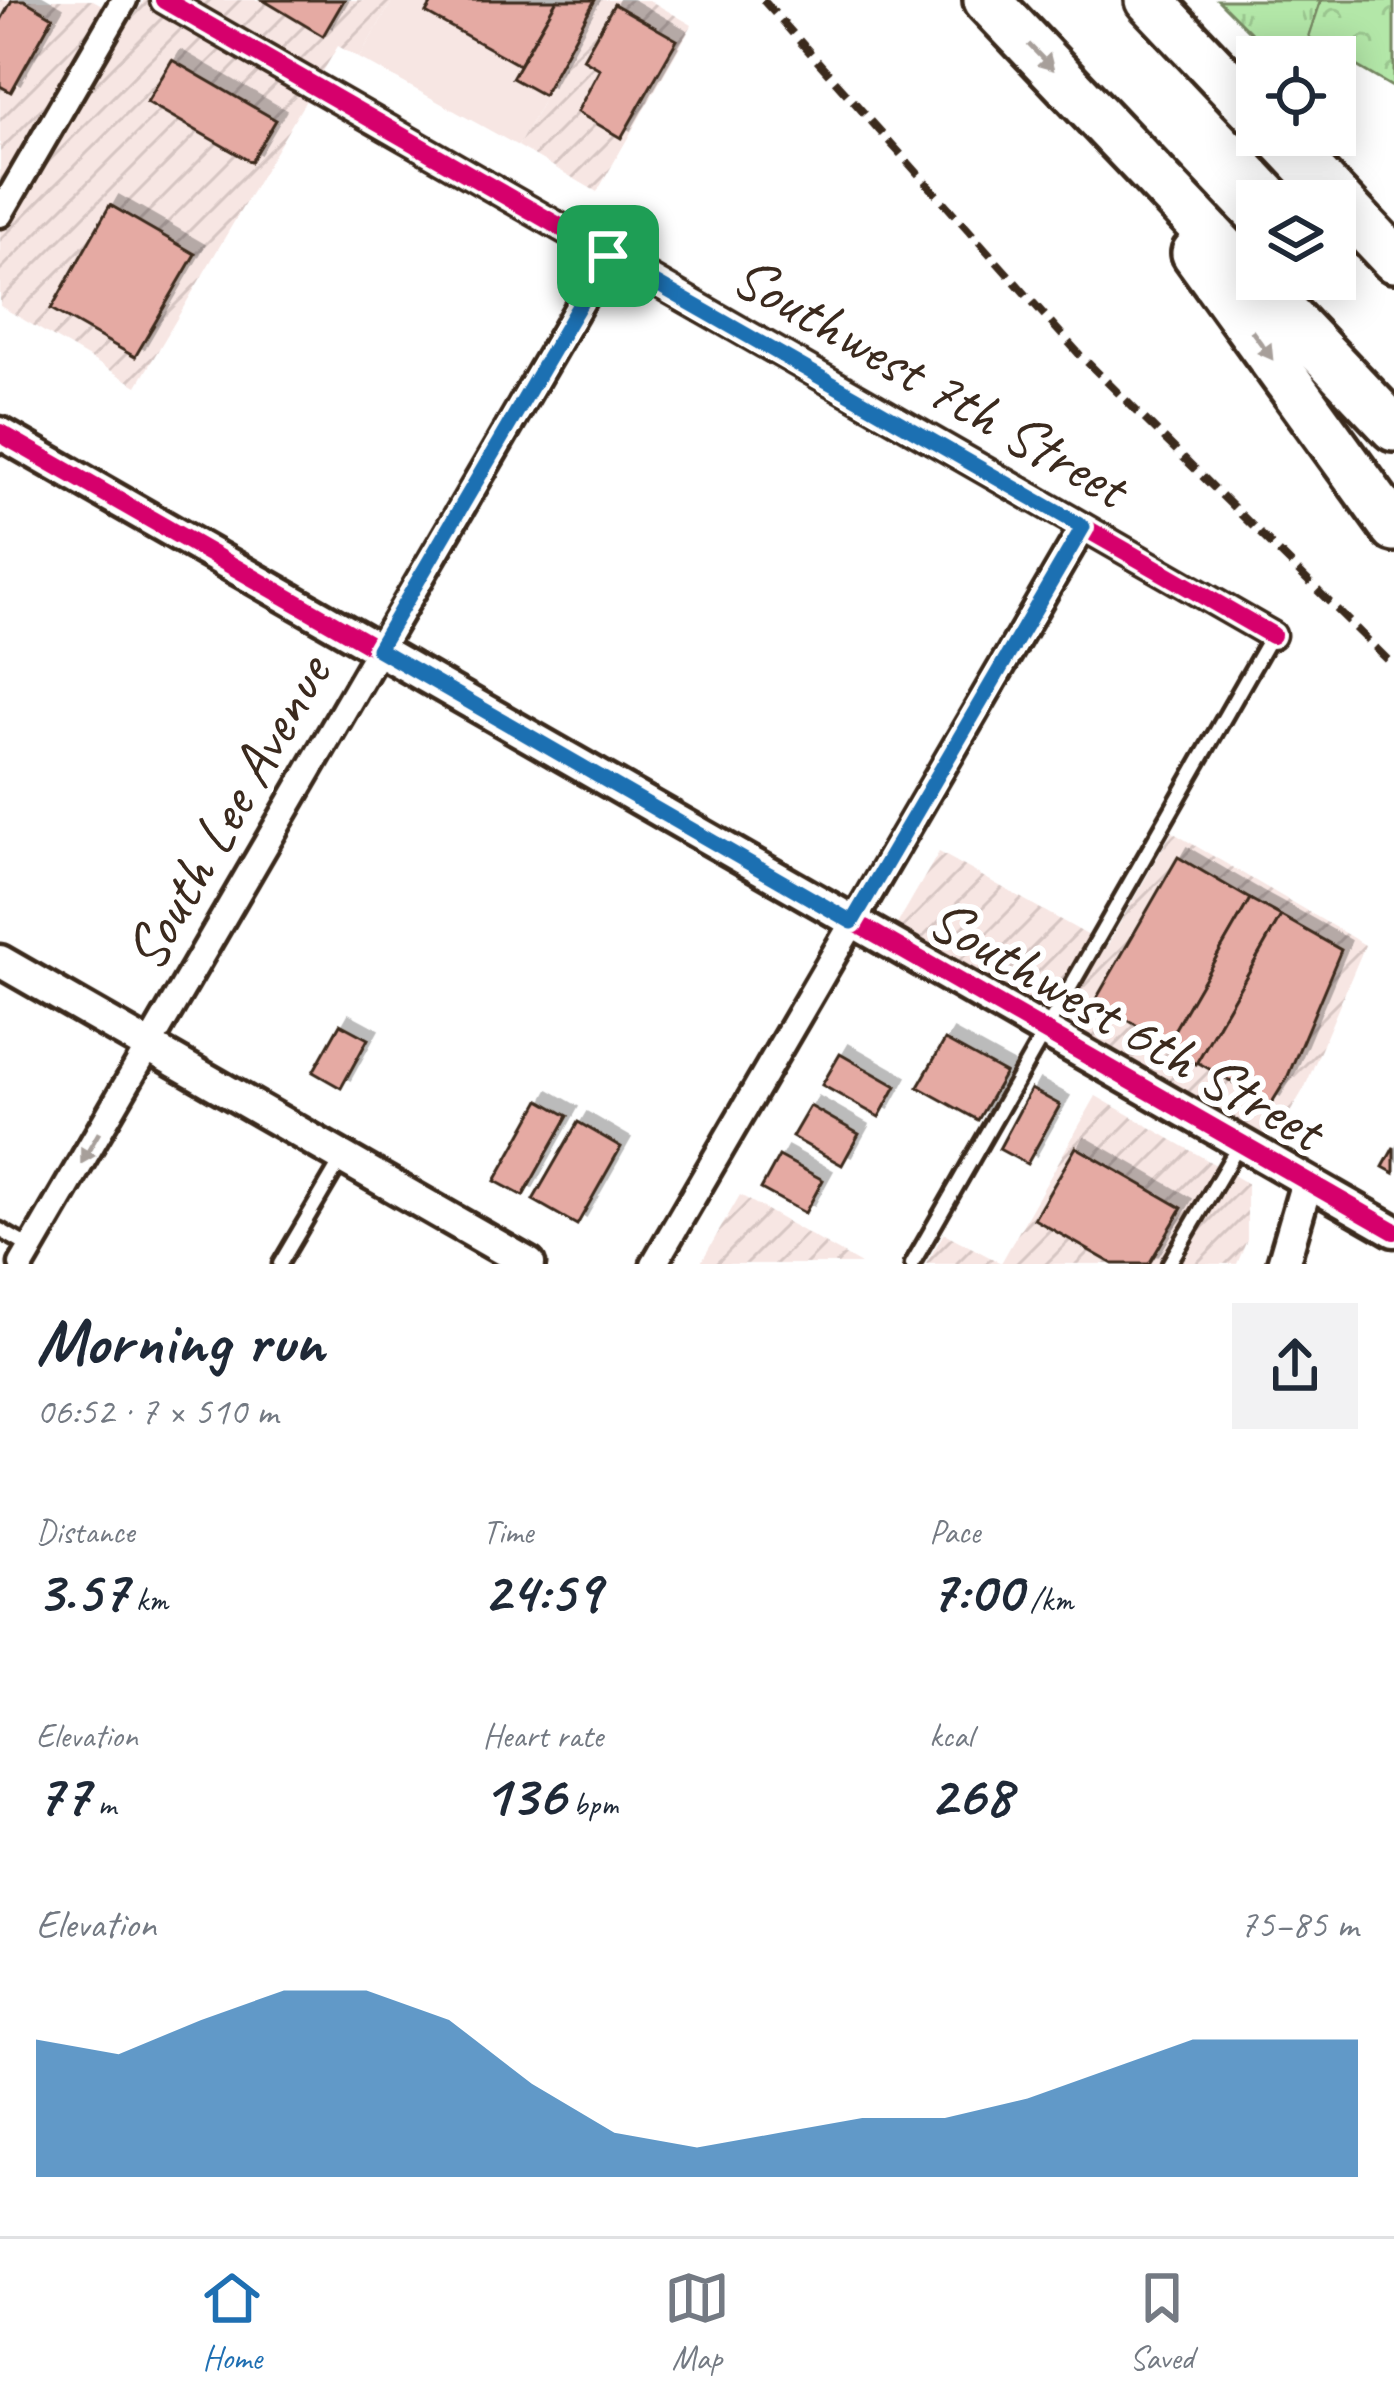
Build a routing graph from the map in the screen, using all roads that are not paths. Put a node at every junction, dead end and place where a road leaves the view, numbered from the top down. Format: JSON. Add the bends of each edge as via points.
{"nodes":[{"id":1,"x":124,"y":0,"type":"edge"},
{"id":2,"x":164,"y":0,"type":"edge"},
{"id":3,"x":987,"y":0,"type":"edge"},
{"id":4,"x":1149,"y":0,"type":"edge"},
{"id":5,"x":1236,"y":90,"type":"edge"},
{"id":6,"x":1096,"y":114,"type":"junction"},
{"id":7,"x":1297,"y":156,"type":"edge"},
{"id":8,"x":1316,"y":156,"type":"edge"},
{"id":9,"x":0,"y":214,"type":"edge"},
{"id":10,"x":1394,"y":218,"type":"edge"},
{"id":11,"x":608,"y":256,"type":"junction"},
{"id":12,"x":1394,"y":259,"type":"edge"},
{"id":13,"x":1394,"y":428,"type":"edge"},
{"id":14,"x":0,"y":433,"type":"edge"},
{"id":15,"x":1083,"y":527,"type":"junction"},
{"id":16,"x":1394,"y":529,"type":"edge"},
{"id":17,"x":1272,"y":635,"type":"joint"},
{"id":18,"x":378,"y":649,"type":"junction"},
{"id":19,"x":852,"y":922,"type":"junction"},
{"id":20,"x":0,"y":962,"type":"edge"},
{"id":21,"x":1045,"y":1033,"type":"junction"},
{"id":22,"x":148,"y":1046,"type":"junction"},
{"id":23,"x":1240,"y":1144,"type":"junction"},
{"id":24,"x":343,"y":1157,"type":"junction"},
{"id":25,"x":1306,"y":1182,"type":"junction"},
{"id":26,"x":0,"y":1230,"type":"edge"},
{"id":27,"x":1394,"y":1232,"type":"edge"},
{"id":28,"x":27,"y":1256,"type":"edge"},
{"id":29,"x":280,"y":1264,"type":"edge"},
{"id":30,"x":529,"y":1264,"type":"edge"},
{"id":31,"x":655,"y":1264,"type":"edge"},
{"id":32,"x":912,"y":1264,"type":"edge"},
{"id":33,"x":1169,"y":1264,"type":"edge"},
{"id":34,"x":1283,"y":1264,"type":"edge"}],
"edges":[{"from":1,"to":9,"type":"street"},
{"from":2,"to":11,"type":"street","name":"Southwest 7th Street"},
{"from":3,"to":6,"type":"highway","one_way":true},
{"from":4,"to":5,"type":"highway"},
{"from":6,"to":13,"type":"highway"},
{"from":6,"to":16,"type":"highway","one_way":true},
{"from":7,"to":12,"type":"highway"},
{"from":8,"to":10,"type":"highway"},
{"from":11,"to":15,"type":"street","name":"Southwest 7th Street"},
{"from":11,"to":18,"type":"street","name":"South Lee Avenue"},
{"from":14,"to":18,"type":"street","name":"Southwest 6th Street"},
{"from":15,"to":17,"type":"street","name":"Southwest 7th Street"},
{"from":15,"to":19,"type":"street"},
{"from":17,"to":21,"type":"lane"},
{"from":18,"to":19,"type":"street","name":"Southwest 6th Street"},
{"from":18,"to":22,"type":"street","name":"South Lee Avenue"},
{"from":19,"to":21,"type":"street","name":"Southwest 6th Street"},
{"from":19,"to":31,"type":"street"},
{"from":20,"to":22,"type":"street"},
{"from":21,"to":23,"type":"street","name":"Southwest 6th Street"},
{"from":21,"to":32,"type":"lane"},
{"from":22,"to":24,"type":"street"},
{"from":22,"to":28,"type":"street","name":"South Lee Avenue","one_way":true},
{"from":23,"to":25,"type":"street","name":"Southwest 6th Street"},
{"from":23,"to":33,"type":"lane"},
{"from":24,"to":29,"type":"lane"},
{"from":24,"to":30,"type":"street"},
{"from":25,"to":27,"type":"street","name":"Southwest 6th Street"},
{"from":25,"to":34,"type":"street"},
{"from":26,"to":28,"type":"lane"}]}
